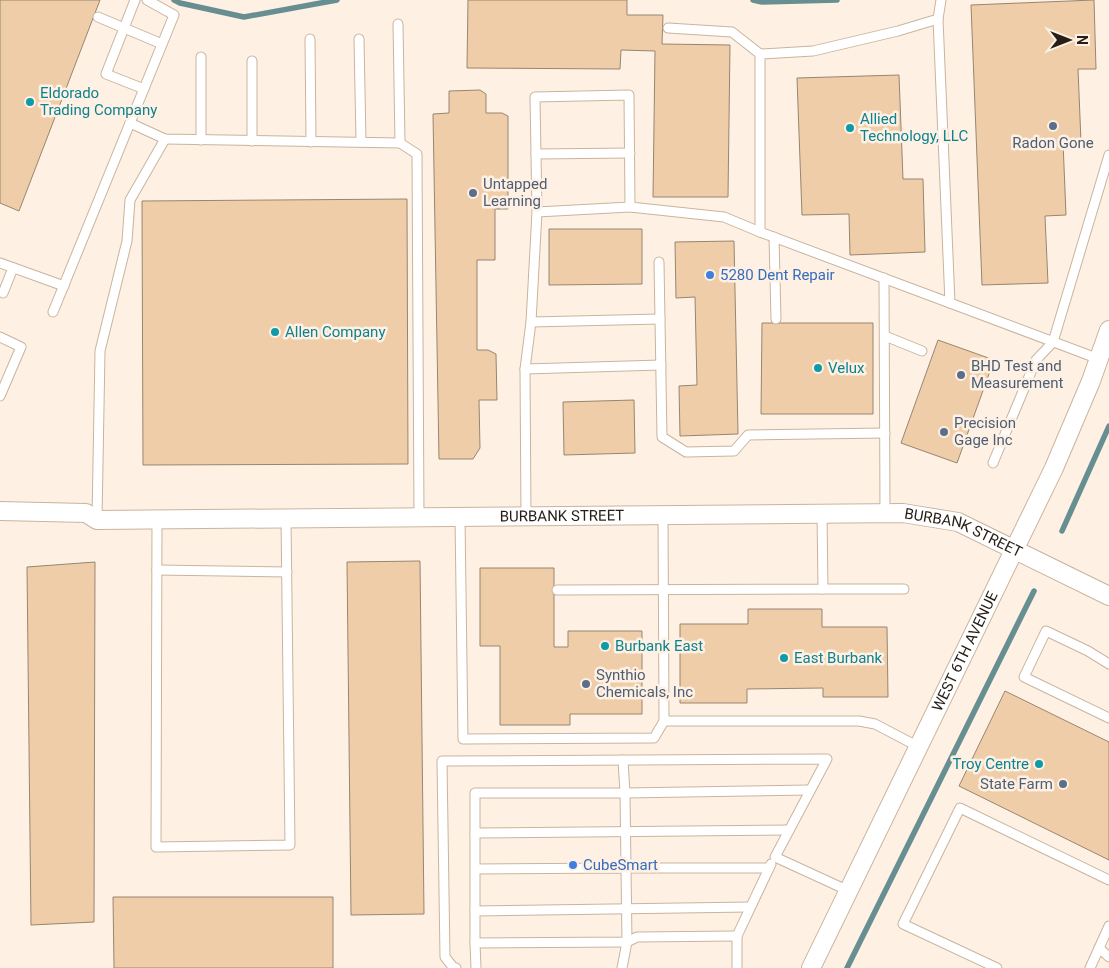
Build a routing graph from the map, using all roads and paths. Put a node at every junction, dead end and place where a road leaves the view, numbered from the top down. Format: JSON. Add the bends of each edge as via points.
{"nodes":[{"id":1,"x":135,"y":0,"type":"edge"},
{"id":2,"x":147,"y":0,"type":"edge"},
{"id":3,"x":942,"y":0,"type":"edge"},
{"id":4,"x":98,"y":18,"type":"dead end"},
{"id":5,"x":938,"y":19,"type":"junction"},
{"id":6,"x":398,"y":24,"type":"dead end"},
{"id":7,"x":668,"y":28,"type":"dead end"},
{"id":8,"x":124,"y":29,"type":"junction"},
{"id":9,"x":310,"y":39,"type":"dead end"},
{"id":10,"x":359,"y":39,"type":"dead end"},
{"id":11,"x":162,"y":44,"type":"junction"},
{"id":12,"x":760,"y":54,"type":"junction"},
{"id":13,"x":201,"y":57,"type":"dead end"},
{"id":14,"x":252,"y":61,"type":"dead end"},
{"id":15,"x":144,"y":89,"type":"junction"},
{"id":16,"x":130,"y":123,"type":"junction"},
{"id":17,"x":165,"y":139,"type":"junction"},
{"id":18,"x":200,"y":140,"type":"junction"},
{"id":19,"x":252,"y":140,"type":"junction"},
{"id":20,"x":311,"y":142,"type":"junction"},
{"id":21,"x":361,"y":142,"type":"junction"},
{"id":22,"x":400,"y":143,"type":"junction"},
{"id":23,"x":630,"y":153,"type":"junction"},
{"id":24,"x":536,"y":154,"type":"junction"},
{"id":25,"x":1109,"y":155,"type":"edge"},
{"id":26,"x":630,"y":207,"type":"junction"},
{"id":27,"x":537,"y":212,"type":"junction"},
{"id":28,"x":760,"y":232,"type":"junction"},
{"id":29,"x":774,"y":237,"type":"junction"},
{"id":30,"x":659,"y":262,"type":"dead end"},
{"id":31,"x":0,"y":263,"type":"edge"},
{"id":32,"x":13,"y":268,"type":"junction"},
{"id":33,"x":884,"y":278,"type":"junction"},
{"id":34,"x":64,"y":286,"type":"junction"},
{"id":35,"x":3,"y":293,"type":"dead end"},
{"id":36,"x":950,"y":303,"type":"junction"},
{"id":37,"x":53,"y":312,"type":"dead end"},
{"id":38,"x":660,"y":319,"type":"junction"},
{"id":39,"x":776,"y":319,"type":"dead end"},
{"id":40,"x":531,"y":322,"type":"junction"},
{"id":41,"x":1109,"y":330,"type":"edge"},
{"id":42,"x":885,"y":336,"type":"junction"},
{"id":43,"x":0,"y":337,"type":"edge"},
{"id":44,"x":1053,"y":342,"type":"junction"},
{"id":45,"x":922,"y":351,"type":"dead end"},
{"id":46,"x":1099,"y":359,"type":"junction"},
{"id":47,"x":661,"y":365,"type":"junction"},
{"id":48,"x":525,"y":369,"type":"junction"},
{"id":49,"x":0,"y":396,"type":"edge"},
{"id":50,"x":885,"y":434,"type":"junction"},
{"id":51,"x":993,"y":463,"type":"dead end"},
{"id":52,"x":0,"y":511,"type":"edge"},
{"id":53,"x":885,"y":513,"type":"junction"},
{"id":54,"x":822,"y":514,"type":"junction"},
{"id":55,"x":663,"y":515,"type":"junction"},
{"id":56,"x":460,"y":517,"type":"junction"},
{"id":57,"x":526,"y":517,"type":"junction"},
{"id":58,"x":419,"y":518,"type":"junction"},
{"id":59,"x":286,"y":519,"type":"junction"},
{"id":60,"x":97,"y":520,"type":"junction"},
{"id":61,"x":157,"y":520,"type":"junction"},
{"id":62,"x":1015,"y":548,"type":"junction"},
{"id":63,"x":157,"y":570,"type":"junction"},
{"id":64,"x":287,"y":572,"type":"junction"},
{"id":65,"x":823,"y":589,"type":"junction"},
{"id":66,"x":904,"y":589,"type":"dead end"},
{"id":67,"x":557,"y":590,"type":"dead end"},
{"id":68,"x":663,"y":590,"type":"junction"},
{"id":69,"x":1109,"y":596,"type":"edge"},
{"id":70,"x":1109,"y":664,"type":"edge"},
{"id":71,"x":1109,"y":718,"type":"edge"},
{"id":72,"x":664,"y":720,"type":"junction"},
{"id":73,"x":919,"y":747,"type":"junction"},
{"id":74,"x":623,"y":760,"type":"junction"},
{"id":75,"x":810,"y":790,"type":"junction"},
{"id":76,"x":625,"y":792,"type":"junction"},
{"id":77,"x":789,"y":830,"type":"junction"},
{"id":78,"x":625,"y":832,"type":"junction"},
{"id":79,"x":475,"y":833,"type":"junction"},
{"id":80,"x":775,"y":857,"type":"junction"},
{"id":81,"x":626,"y":868,"type":"junction"},
{"id":82,"x":769,"y":868,"type":"junction"},
{"id":83,"x":475,"y":869,"type":"junction"},
{"id":84,"x":1109,"y":880,"type":"edge"},
{"id":85,"x":848,"y":891,"type":"junction"},
{"id":86,"x":750,"y":908,"type":"junction"},
{"id":87,"x":627,"y":910,"type":"junction"},
{"id":88,"x":475,"y":911,"type":"junction"},
{"id":89,"x":1109,"y":926,"type":"edge"},
{"id":90,"x":737,"y":936,"type":"junction"},
{"id":91,"x":628,"y":942,"type":"junction"},
{"id":92,"x":475,"y":943,"type":"junction"},
{"id":93,"x":1099,"y":948,"type":"junction"},
{"id":94,"x":1109,"y":957,"type":"edge"},
{"id":95,"x":456,"y":968,"type":"edge"},
{"id":96,"x":476,"y":968,"type":"edge"},
{"id":97,"x":622,"y":968,"type":"edge"},
{"id":98,"x":737,"y":968,"type":"edge"},
{"id":99,"x":811,"y":968,"type":"edge"},
{"id":100,"x":997,"y":968,"type":"edge"},
{"id":101,"x":1090,"y":968,"type":"edge"}],
"edges":[{"from":1,"to":8,"type":"lane"},
{"from":2,"to":11,"type":"lane","via":[[174,15]]},
{"from":3,"to":5,"type":"lane"},
{"from":4,"to":8,"type":"lane"},
{"from":5,"to":12,"type":"lane","via":[[813,50]]},
{"from":5,"to":36,"type":"lane"},
{"from":6,"to":22,"type":"lane"},
{"from":7,"to":12,"type":"lane","via":[[732,32]]},
{"from":8,"to":11,"type":"lane"},
{"from":8,"to":15,"type":"lane","via":[[106,74]]},
{"from":9,"to":20,"type":"lane"},
{"from":10,"to":21,"type":"lane"},
{"from":11,"to":15,"type":"lane"},
{"from":12,"to":28,"type":"lane"},
{"from":13,"to":18,"type":"lane"},
{"from":14,"to":19,"type":"lane"},
{"from":15,"to":16,"type":"lane"},
{"from":16,"to":17,"type":"lane"},
{"from":16,"to":34,"type":"lane"},
{"from":17,"to":18,"type":"lane"},
{"from":17,"to":60,"type":"lane","via":[[130,200],[127,241],[100,351]]},
{"from":18,"to":19,"type":"lane"},
{"from":19,"to":20,"type":"lane"},
{"from":20,"to":21,"type":"lane"},
{"from":21,"to":22,"type":"lane"},
{"from":22,"to":58,"type":"lane","via":[[417,154]]},
{"from":23,"to":24,"type":"lane"},
{"from":23,"to":24,"type":"lane","via":[[629,95],[535,97]]},
{"from":23,"to":26,"type":"lane"},
{"from":24,"to":27,"type":"lane"},
{"from":25,"to":44,"type":"lane"},
{"from":26,"to":27,"type":"lane"},
{"from":26,"to":28,"type":"lane","via":[[724,217]]},
{"from":27,"to":40,"type":"lane"},
{"from":28,"to":29,"type":"lane"},
{"from":29,"to":33,"type":"lane"},
{"from":29,"to":39,"type":"lane"},
{"from":30,"to":38,"type":"lane"},
{"from":31,"to":32,"type":"lane"},
{"from":32,"to":34,"type":"lane"},
{"from":32,"to":35,"type":"lane"},
{"from":33,"to":36,"type":"lane"},
{"from":33,"to":42,"type":"lane"},
{"from":34,"to":37,"type":"lane"},
{"from":36,"to":44,"type":"lane"},
{"from":38,"to":40,"type":"lane"},
{"from":38,"to":47,"type":"lane"},
{"from":40,"to":48,"type":"lane"},
{"from":41,"to":46,"type":"street","name":"WEST 6TH AVENUE"},
{"from":42,"to":45,"type":"lane"},
{"from":42,"to":50,"type":"lane"},
{"from":43,"to":49,"type":"lane","via":[[21,347]]},
{"from":44,"to":46,"type":"lane"},
{"from":44,"to":51,"type":"lane","via":[[1036,360]]},
{"from":46,"to":62,"type":"street","name":"WEST 6TH AVENUE","via":[[1054,468]]},
{"from":47,"to":48,"type":"lane"},
{"from":47,"to":50,"type":"lane","via":[[662,438],[686,452],[734,451],[748,436]]},
{"from":48,"to":57,"type":"lane"},
{"from":50,"to":53,"type":"lane"},
{"from":52,"to":60,"type":"street","name":"BURBANK STREET","via":[[86,513]]},
{"from":53,"to":54,"type":"street","name":"BURBANK STREET"},
{"from":53,"to":62,"type":"street","name":"BURBANK STREET","via":[[950,520]]},
{"from":54,"to":55,"type":"street","name":"BURBANK STREET"},
{"from":54,"to":65,"type":"lane"},
{"from":55,"to":57,"type":"street","name":"BURBANK STREET"},
{"from":55,"to":68,"type":"lane"},
{"from":56,"to":57,"type":"street","name":"BURBANK STREET"},
{"from":56,"to":58,"type":"street","name":"BURBANK STREET"},
{"from":56,"to":72,"type":"lane","via":[[464,739],[654,738]]},
{"from":58,"to":59,"type":"street","name":"BURBANK STREET"},
{"from":59,"to":61,"type":"street","name":"BURBANK STREET"},
{"from":59,"to":64,"type":"lane"},
{"from":60,"to":61,"type":"street","name":"BURBANK STREET"},
{"from":61,"to":63,"type":"lane"},
{"from":62,"to":69,"type":"street","name":"BURBANK STREET"},
{"from":62,"to":73,"type":"street","name":"WEST 6TH AVENUE"},
{"from":63,"to":64,"type":"lane"},
{"from":63,"to":64,"type":"lane","via":[[156,847],[290,845]]},
{"from":65,"to":66,"type":"lane"},
{"from":65,"to":68,"type":"lane"},
{"from":67,"to":68,"type":"lane"},
{"from":68,"to":72,"type":"lane"},
{"from":70,"to":71,"type":"lane","via":[[1046,631],[1024,677]]},
{"from":72,"to":73,"type":"lane","via":[[859,721],[875,724]]},
{"from":73,"to":85,"type":"street","name":"WEST 6TH AVENUE"},
{"from":74,"to":75,"type":"lane","via":[[827,759]]},
{"from":74,"to":76,"type":"lane"},
{"from":74,"to":95,"type":"lane","via":[[442,762],[445,956]]},
{"from":75,"to":76,"type":"lane"},
{"from":75,"to":77,"type":"lane"},
{"from":76,"to":78,"type":"lane"},
{"from":76,"to":79,"type":"lane","via":[[475,793]]},
{"from":77,"to":78,"type":"lane"},
{"from":77,"to":80,"type":"lane"},
{"from":78,"to":79,"type":"lane"},
{"from":78,"to":81,"type":"lane"},
{"from":79,"to":83,"type":"lane"},
{"from":80,"to":82,"type":"lane"},
{"from":80,"to":85,"type":"lane"},
{"from":81,"to":82,"type":"lane"},
{"from":81,"to":83,"type":"lane"},
{"from":81,"to":87,"type":"lane"},
{"from":82,"to":86,"type":"lane"},
{"from":83,"to":88,"type":"lane"},
{"from":84,"to":100,"type":"lane","via":[[960,808],[903,924]]},
{"from":85,"to":99,"type":"street","name":"WEST 6TH AVENUE"},
{"from":86,"to":87,"type":"lane"},
{"from":86,"to":90,"type":"lane"},
{"from":87,"to":88,"type":"lane"},
{"from":87,"to":91,"type":"lane"},
{"from":88,"to":92,"type":"lane"},
{"from":89,"to":93,"type":"lane"},
{"from":90,"to":91,"type":"lane","via":[[637,937]]},
{"from":90,"to":98,"type":"lane"},
{"from":91,"to":92,"type":"lane"},
{"from":91,"to":97,"type":"lane"},
{"from":92,"to":96,"type":"lane"},
{"from":93,"to":94,"type":"lane"},
{"from":93,"to":101,"type":"lane"}]}
